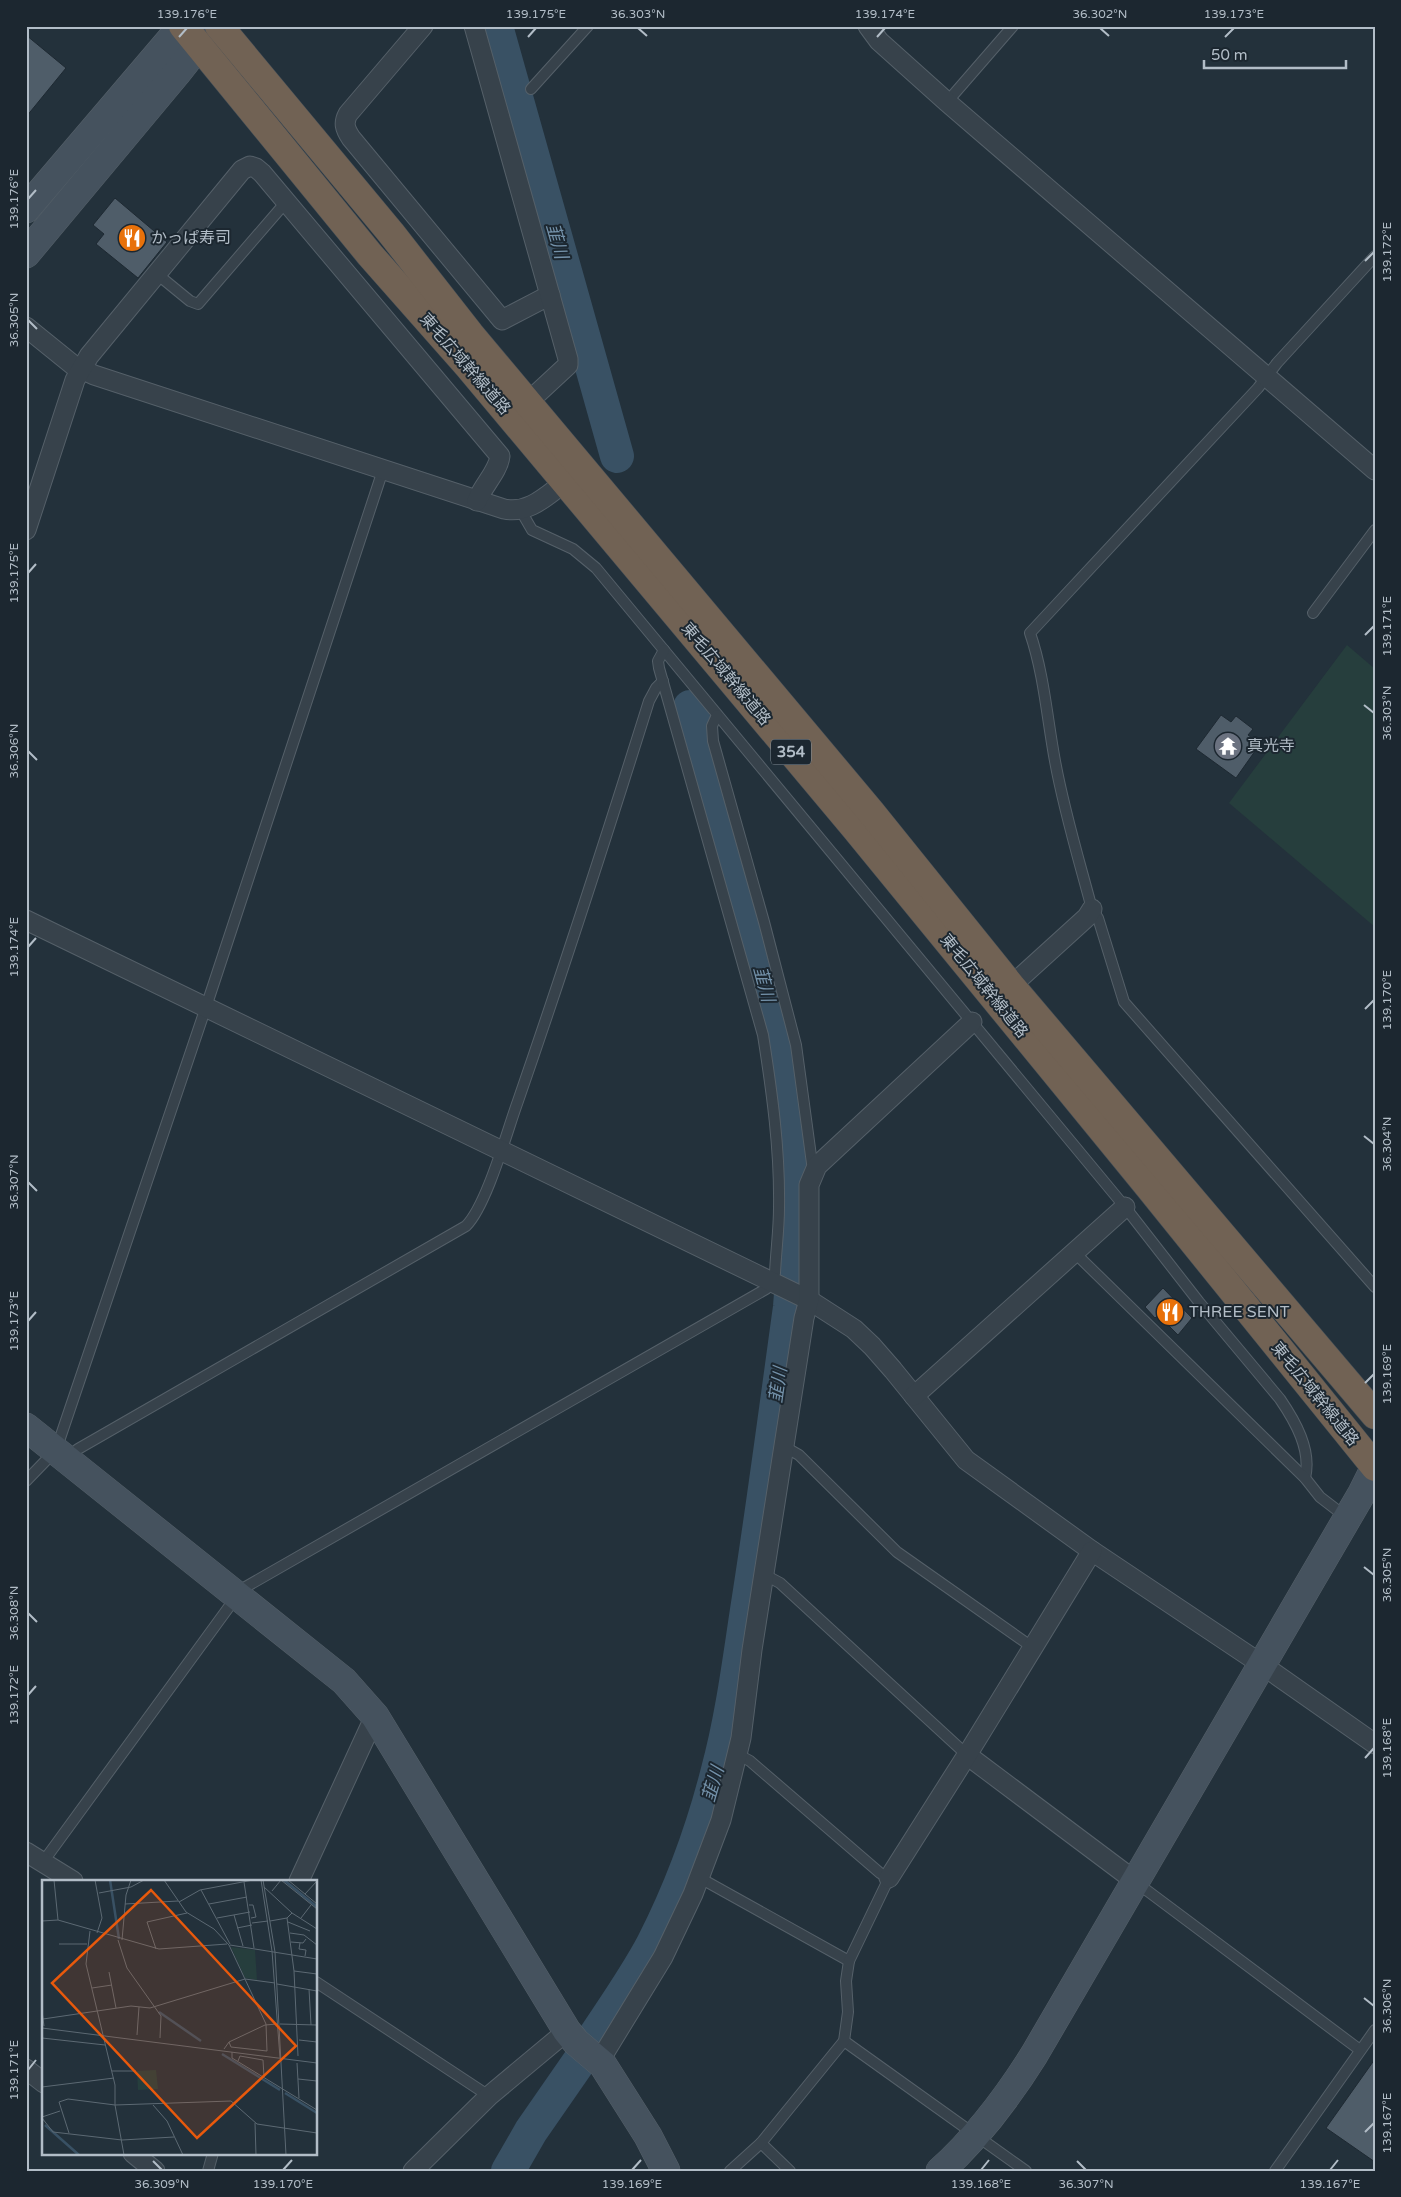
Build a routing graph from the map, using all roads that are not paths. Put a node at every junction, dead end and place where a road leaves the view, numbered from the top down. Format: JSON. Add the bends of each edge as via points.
{"nodes":[{"id":1,"x":219,"y":26,"type":"edge"},
{"id":2,"x":423,"y":26,"type":"edge"},
{"id":3,"x":474,"y":26,"type":"edge"},
{"id":4,"x":588,"y":26,"type":"edge"},
{"id":5,"x":868,"y":26,"type":"edge"},
{"id":6,"x":1013,"y":26,"type":"edge"},
{"id":7,"x":192,"y":31,"type":"edge"},
{"id":8,"x":531,"y":90,"type":"dead end"},
{"id":9,"x":947,"y":102,"type":"junction"},
{"id":10,"x":286,"y":202,"type":"junction"},
{"id":11,"x":26,"y":210,"type":"edge"},
{"id":12,"x":26,"y":254,"type":"edge"},
{"id":13,"x":1375,"y":256,"type":"edge"},
{"id":14,"x":157,"y":274,"type":"junction"},
{"id":15,"x":550,"y":295,"type":"junction"},
{"id":16,"x":26,"y":327,"type":"edge"},
{"id":17,"x":81,"y":369,"type":"junction"},
{"id":18,"x":1267,"y":376,"type":"junction"},
{"id":19,"x":527,"y":403,"type":"junction"},
{"id":20,"x":383,"y":470,"type":"junction"},
{"id":21,"x":1375,"y":470,"type":"edge"},
{"id":22,"x":565,"y":482,"type":"junction"},
{"id":23,"x":477,"y":501,"type":"junction"},
{"id":24,"x":520,"y":510,"type":"junction"},
{"id":25,"x":26,"y":530,"type":"edge"},
{"id":26,"x":1375,"y":530,"type":"edge"},
{"id":27,"x":1313,"y":613,"type":"dead end"},
{"id":28,"x":664,"y":650,"type":"junction"},
{"id":29,"x":663,"y":681,"type":"junction"},
{"id":30,"x":717,"y":715,"type":"junction"},
{"id":31,"x":1092,"y":909,"type":"junction"},
{"id":32,"x":26,"y":920,"type":"edge"},
{"id":33,"x":1011,"y":986,"type":"junction"},
{"id":34,"x":206,"y":1007,"type":"junction"},
{"id":35,"x":972,"y":1022,"type":"junction"},
{"id":36,"x":500,"y":1150,"type":"junction"},
{"id":37,"x":817,"y":1166,"type":"junction"},
{"id":38,"x":1125,"y":1207,"type":"junction"},
{"id":39,"x":1075,"y":1253,"type":"junction"},
{"id":40,"x":776,"y":1284,"type":"junction"},
{"id":41,"x":1375,"y":1287,"type":"edge"},
{"id":42,"x":806,"y":1299,"type":"junction"},
{"id":43,"x":914,"y":1396,"type":"junction"},
{"id":44,"x":1375,"y":1416,"type":"edge"},
{"id":45,"x":26,"y":1427,"type":"edge"},
{"id":46,"x":785,"y":1447,"type":"junction"},
{"id":47,"x":61,"y":1454,"type":"junction"},
{"id":48,"x":1375,"y":1467,"type":"edge"},
{"id":49,"x":1305,"y":1478,"type":"junction"},
{"id":50,"x":26,"y":1481,"type":"edge"},
{"id":51,"x":1346,"y":1517,"type":"junction"},
{"id":52,"x":1092,"y":1551,"type":"junction"},
{"id":53,"x":765,"y":1575,"type":"junction"},
{"id":54,"x":238,"y":1595,"type":"junction"},
{"id":55,"x":1032,"y":1646,"type":"junction"},
{"id":56,"x":1261,"y":1664,"type":"junction"},
{"id":57,"x":374,"y":1716,"type":"junction"},
{"id":58,"x":1375,"y":1744,"type":"edge"},
{"id":59,"x":737,"y":1754,"type":"junction"},
{"id":60,"x":967,"y":1755,"type":"junction"},
{"id":61,"x":26,"y":1852,"type":"edge"},
{"id":62,"x":43,"y":1862,"type":"junction"},
{"id":63,"x":700,"y":1878,"type":"junction"},
{"id":64,"x":889,"y":1878,"type":"junction"},
{"id":65,"x":71,"y":1880,"type":"edge"},
{"id":66,"x":299,"y":1880,"type":"edge"},
{"id":67,"x":1135,"y":1881,"type":"junction"},
{"id":68,"x":848,"y":1961,"type":"junction"},
{"id":69,"x":318,"y":1983,"type":"edge"},
{"id":70,"x":1375,"y":2030,"type":"edge"},
{"id":71,"x":568,"y":2031,"type":"junction"},
{"id":72,"x":844,"y":2041,"type":"junction"},
{"id":73,"x":1360,"y":2050,"type":"junction"},
{"id":74,"x":600,"y":2060,"type":"junction"},
{"id":75,"x":26,"y":2069,"type":"edge"},
{"id":76,"x":42,"y":2081,"type":"edge"},
{"id":77,"x":489,"y":2096,"type":"junction"},
{"id":78,"x":976,"y":2136,"type":"junction"},
{"id":79,"x":762,"y":2143,"type":"junction"},
{"id":80,"x":134,"y":2154,"type":"edge"},
{"id":81,"x":213,"y":2154,"type":"edge"},
{"id":82,"x":155,"y":2171,"type":"edge"},
{"id":83,"x":208,"y":2171,"type":"edge"},
{"id":84,"x":413,"y":2171,"type":"edge"},
{"id":85,"x":666,"y":2171,"type":"edge"},
{"id":86,"x":730,"y":2171,"type":"edge"},
{"id":87,"x":790,"y":2171,"type":"edge"},
{"id":88,"x":940,"y":2171,"type":"edge"},
{"id":89,"x":1026,"y":2171,"type":"edge"},
{"id":90,"x":1274,"y":2171,"type":"edge"}],
"edges":[{"from":1,"to":19,"type":"highway","name":"東毛広域幹線道路","number":"354","via":[[392,233]]},
{"from":2,"to":15,"type":"street","via":[[348,114],[345,127],[502,320]]},
{"from":3,"to":15,"type":"street"},
{"from":4,"to":8,"type":"lane"},
{"from":5,"to":9,"type":"street"},
{"from":6,"to":9,"type":"lane"},
{"from":7,"to":11,"type":"street"},
{"from":7,"to":12,"type":"street"},
{"from":7,"to":22,"type":"highway","name":"東毛広域幹線道路","number":"354","via":[[370,255]]},
{"from":9,"to":18,"type":"street"},
{"from":10,"to":14,"type":"lane","via":[[198,304]]},
{"from":10,"to":14,"type":"street","via":[[256,168],[246,168]]},
{"from":10,"to":23,"type":"street","via":[[500,456]]},
{"from":13,"to":18,"type":"lane"},
{"from":14,"to":17,"type":"street"},
{"from":15,"to":19,"type":"street","via":[[568,365]]},
{"from":16,"to":17,"type":"street"},
{"from":17,"to":20,"type":"street"},
{"from":17,"to":25,"type":"street"},
{"from":18,"to":21,"type":"street"},
{"from":18,"to":31,"type":"lane","via":[[1030,633],[1038,656],[1055,762]]},
{"from":19,"to":33,"type":"highway","name":"東毛広域幹線道路","number":"354","via":[[870,812]]},
{"from":20,"to":23,"type":"street"},
{"from":20,"to":34,"type":"lane"},
{"from":22,"to":24,"type":"street","via":[[534,505]]},
{"from":22,"to":48,"type":"highway","name":"東毛広域幹線道路","number":"354","via":[[867,843]]},
{"from":23,"to":24,"type":"street","via":[[504,510]]},
{"from":24,"to":28,"type":"lane","via":[[532,530],[573,550],[591,563]]},
{"from":26,"to":27,"type":"lane"},
{"from":28,"to":29,"type":"lane","via":[[658,661]]},
{"from":28,"to":30,"type":"lane"},
{"from":29,"to":36,"type":"lane","via":[[649,701],[569,955]]},
{"from":29,"to":40,"type":"lane","via":[[763,1035],[778,1165]]},
{"from":30,"to":35,"type":"lane"},
{"from":30,"to":37,"type":"lane","via":[[712,726],[713,741],[796,1045],[812,1163]]},
{"from":31,"to":33,"type":"street"},
{"from":31,"to":41,"type":"lane","via":[[1098,918],[1124,1002]]},
{"from":32,"to":34,"type":"street"},
{"from":33,"to":44,"type":"highway","name":"東毛広域幹線道路","number":"354"},
{"from":34,"to":36,"type":"street"},
{"from":34,"to":47,"type":"lane"},
{"from":35,"to":37,"type":"street"},
{"from":35,"to":38,"type":"lane"},
{"from":36,"to":40,"type":"street"},
{"from":36,"to":47,"type":"lane","via":[[478,1209],[466,1226],[78,1449]]},
{"from":37,"to":42,"type":"street","via":[[809,1185]]},
{"from":38,"to":39,"type":"street"},
{"from":38,"to":49,"type":"lane","via":[[1284,1404],[1306,1451]]},
{"from":39,"to":43,"type":"street"},
{"from":39,"to":49,"type":"lane"},
{"from":40,"to":42,"type":"street"},
{"from":40,"to":54,"type":"lane","via":[[249,1584]]},
{"from":42,"to":43,"type":"street","via":[[854,1329]]},
{"from":42,"to":46,"type":"street"},
{"from":43,"to":52,"type":"street","via":[[966,1460]]},
{"from":45,"to":47,"type":"street"},
{"from":46,"to":53,"type":"street"},
{"from":46,"to":55,"type":"lane","via":[[799,1455],[897,1552]]},
{"from":47,"to":50,"type":"lane"},
{"from":47,"to":54,"type":"street"},
{"from":48,"to":51,"type":"street"},
{"from":49,"to":51,"type":"lane","via":[[1320,1497]]},
{"from":51,"to":56,"type":"street"},
{"from":52,"to":55,"type":"street"},
{"from":52,"to":56,"type":"street"},
{"from":53,"to":59,"type":"street"},
{"from":53,"to":60,"type":"lane","via":[[780,1583]]},
{"from":54,"to":57,"type":"street","via":[[344,1681]]},
{"from":54,"to":62,"type":"lane"},
{"from":55,"to":60,"type":"street"},
{"from":56,"to":58,"type":"street"},
{"from":56,"to":67,"type":"street"},
{"from":57,"to":66,"type":"street"},
{"from":57,"to":71,"type":"street"},
{"from":59,"to":63,"type":"street","via":[[721,1820]]},
{"from":59,"to":64,"type":"lane","via":[[750,1761]]},
{"from":60,"to":64,"type":"street"},
{"from":60,"to":67,"type":"street"},
{"from":61,"to":62,"type":"street"},
{"from":62,"to":65,"type":"street"},
{"from":63,"to":68,"type":"lane"},
{"from":63,"to":74,"type":"street","via":[[663,1958]]},
{"from":64,"to":68,"type":"lane"},
{"from":67,"to":73,"type":"lane"},
{"from":67,"to":78,"type":"street","via":[[1020,2078]]},
{"from":68,"to":72,"type":"lane","via":[[848,2012]]},
{"from":69,"to":77,"type":"lane"},
{"from":70,"to":73,"type":"lane"},
{"from":71,"to":74,"type":"street","via":[[576,2042]]},
{"from":71,"to":77,"type":"street"},
{"from":72,"to":78,"type":"lane"},
{"from":72,"to":79,"type":"lane"},
{"from":73,"to":90,"type":"lane"},
{"from":74,"to":85,"type":"street"},
{"from":75,"to":76,"type":"street"},
{"from":77,"to":84,"type":"street"},
{"from":78,"to":88,"type":"street"},
{"from":78,"to":89,"type":"lane"},
{"from":79,"to":86,"type":"lane"},
{"from":79,"to":87,"type":"lane"},
{"from":80,"to":82,"type":"street"},
{"from":81,"to":83,"type":"lane"}]}
